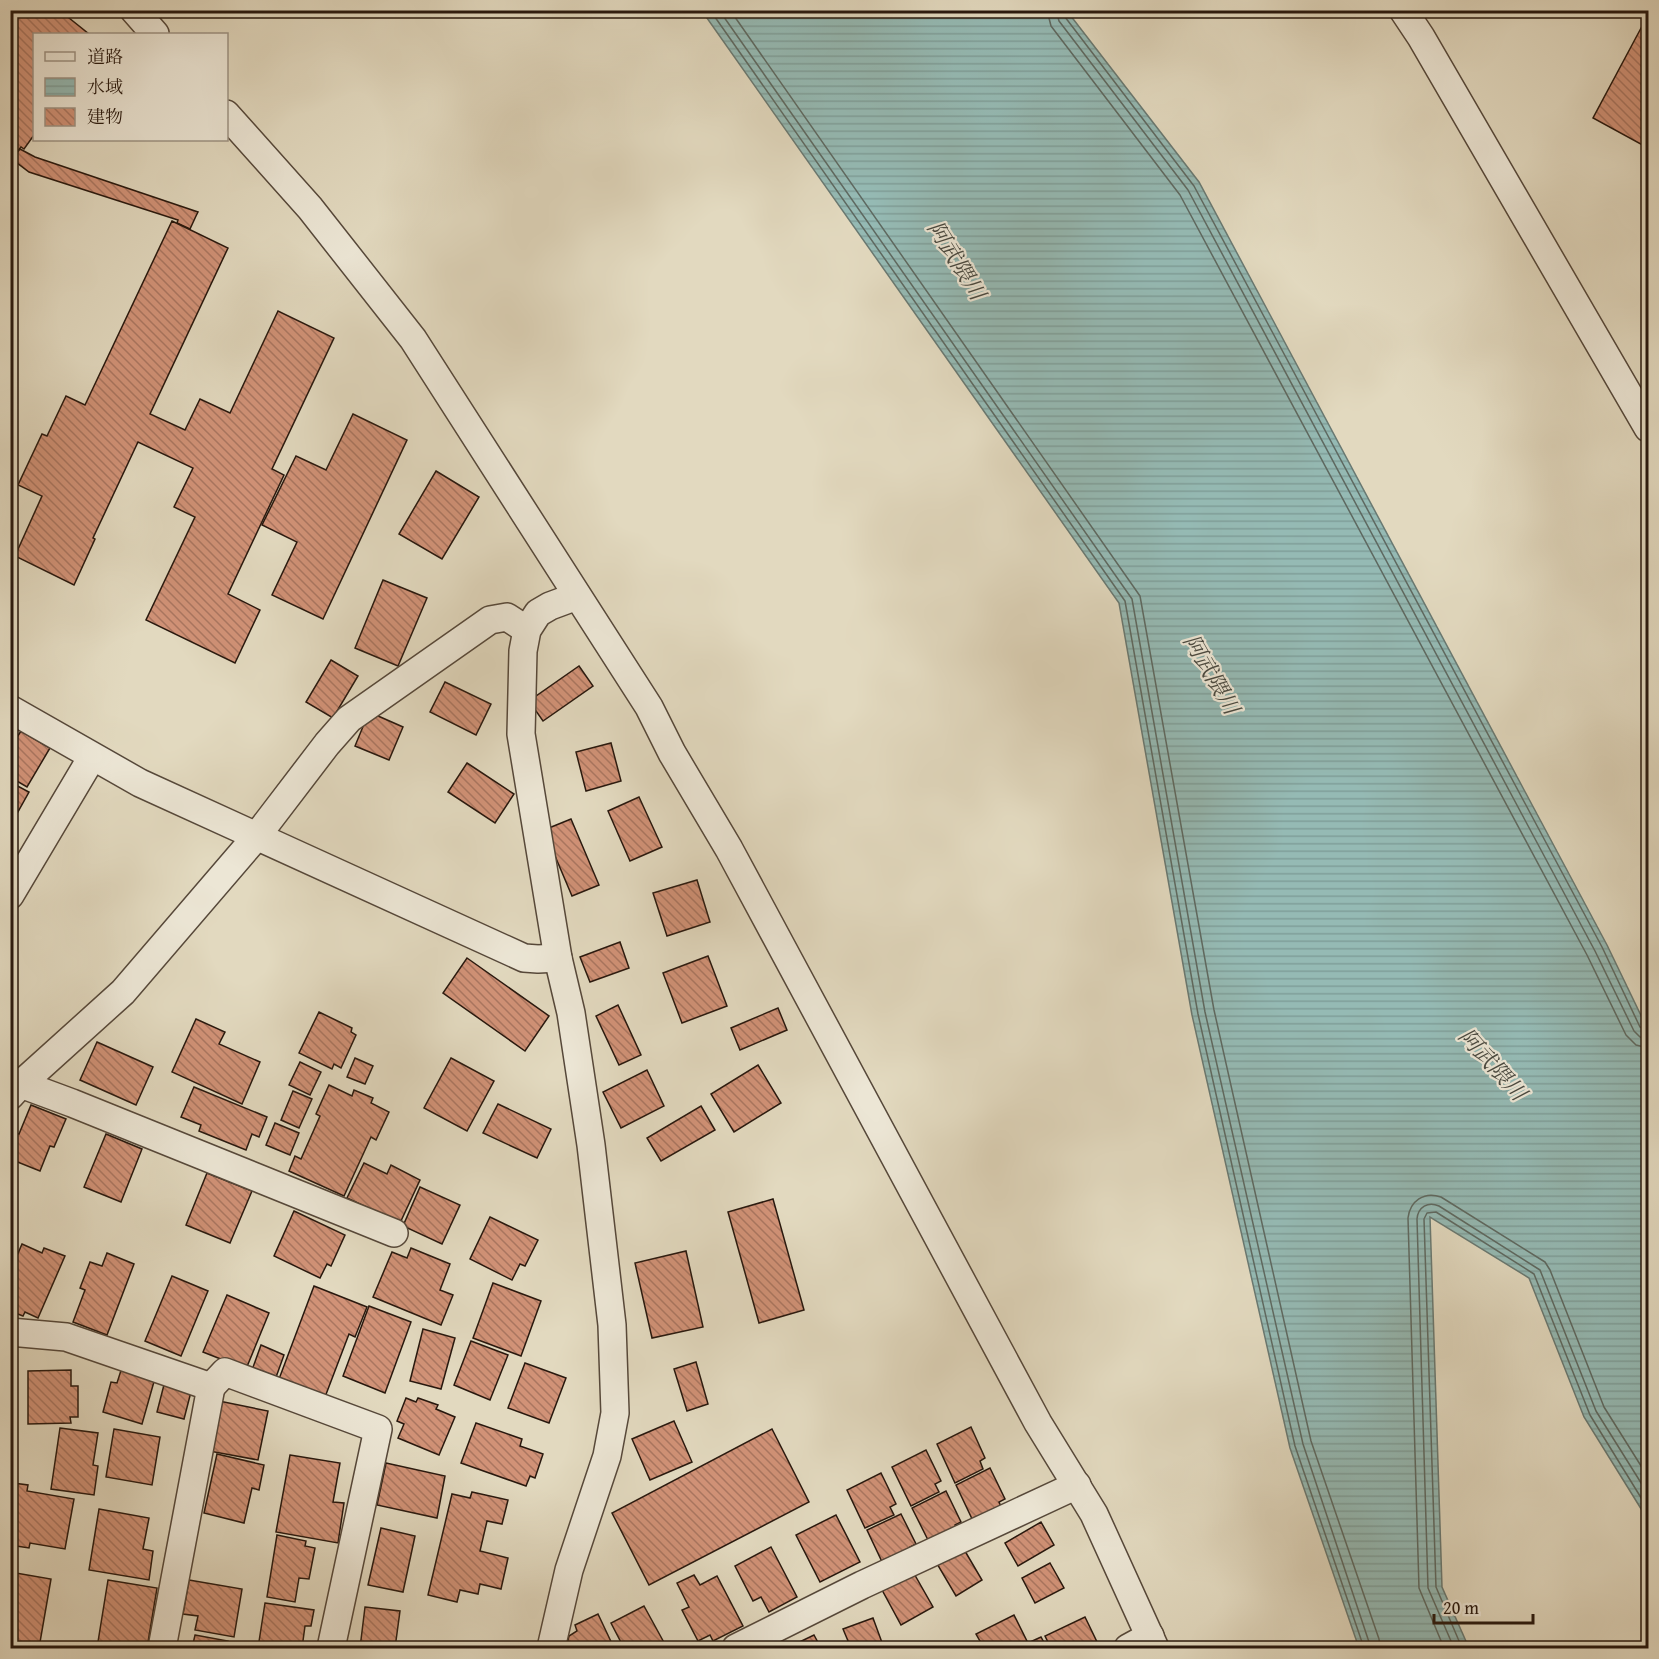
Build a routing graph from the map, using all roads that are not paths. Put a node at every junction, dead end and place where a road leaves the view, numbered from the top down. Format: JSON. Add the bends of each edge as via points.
{"nodes":[{"id":1,"x":134,"y":10,"type":"edge"},
{"id":2,"x":1403,"y":10,"type":"edge"},
{"id":3,"x":154,"y":33,"type":"edge"},
{"id":4,"x":228,"y":116,"type":"edge"},
{"id":5,"x":1648,"y":428,"type":"edge"},
{"id":6,"x":577,"y":596,"type":"junction"},
{"id":7,"x":527,"y":630,"type":"junction"},
{"id":8,"x":10,"y":709,"type":"edge"},
{"id":9,"x":92,"y":757,"type":"junction"},
{"id":10,"x":256,"y":837,"type":"junction"},
{"id":11,"x":10,"y":895,"type":"edge"},
{"id":12,"x":558,"y":958,"type":"junction"},
{"id":13,"x":14,"y":1087,"type":"edge"},
{"id":14,"x":394,"y":1233,"type":"dead end"},
{"id":15,"x":10,"y":1332,"type":"edge"},
{"id":16,"x":211,"y":1386,"type":"junction"},
{"id":17,"x":1077,"y":1485,"type":"junction"},
{"id":18,"x":1144,"y":1644,"type":"edge"},
{"id":19,"x":162,"y":1648,"type":"edge"},
{"id":20,"x":331,"y":1648,"type":"edge"},
{"id":21,"x":551,"y":1648,"type":"edge"},
{"id":22,"x":736,"y":1648,"type":"edge"}],
"edges":[{"from":1,"to":3,"type":"street"},
{"from":2,"to":5,"type":"street"},
{"from":4,"to":6,"type":"street","via":[[310,208],[413,339]]},
{"from":6,"to":7,"type":"street","via":[[538,613]]},
{"from":6,"to":17,"type":"street","via":[[649,707],[729,849],[1038,1423]]},
{"from":7,"to":10,"type":"street","via":[[507,617],[490,620],[362,709],[327,744]]},
{"from":7,"to":12,"type":"street","via":[[521,734]]},
{"from":8,"to":9,"type":"street"},
{"from":9,"to":10,"type":"street"},
{"from":9,"to":11,"type":"street"},
{"from":10,"to":12,"type":"street","via":[[524,958]]},
{"from":10,"to":13,"type":"street","via":[[123,992]]},
{"from":12,"to":21,"type":"street","via":[[571,1013],[603,1232],[615,1413],[607,1456],[569,1570]]},
{"from":13,"to":14,"type":"street","via":[[94,1112]]},
{"from":15,"to":16,"type":"street","via":[[66,1337]]},
{"from":16,"to":19,"type":"street"},
{"from":16,"to":20,"type":"street","via":[[225,1372],[378,1430]]},
{"from":17,"to":18,"type":"street","via":[[1094,1514]]},
{"from":17,"to":22,"type":"street"}]}
